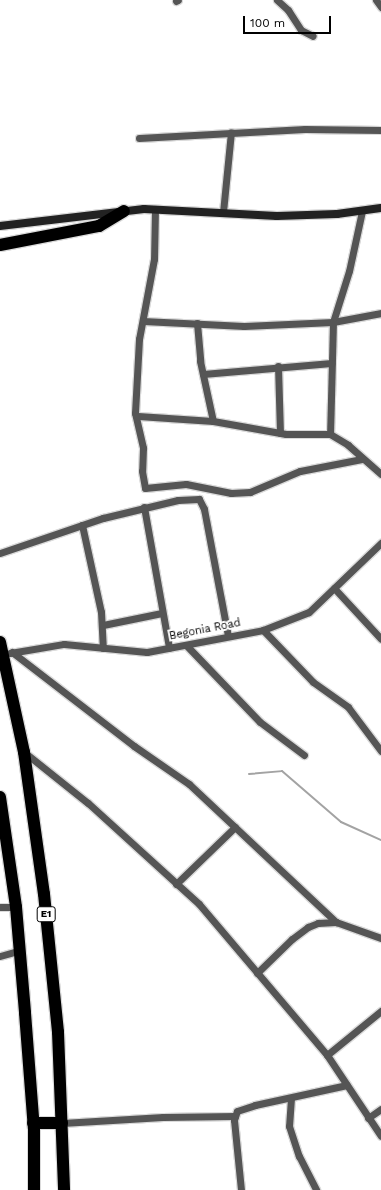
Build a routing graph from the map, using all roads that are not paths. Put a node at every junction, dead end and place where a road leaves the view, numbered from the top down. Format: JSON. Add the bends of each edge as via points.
{"nodes":[{"id":1,"x":277,"y":0,"type":"edge"},
{"id":2,"x":376,"y":0,"type":"edge"},
{"id":3,"x":381,"y":7,"type":"edge"},
{"id":4,"x":313,"y":36,"type":"dead end"},
{"id":5,"x":381,"y":130,"type":"edge"},
{"id":6,"x":231,"y":132,"type":"junction"},
{"id":7,"x":139,"y":138,"type":"dead end"},
{"id":8,"x":381,"y":208,"type":"edge"},
{"id":9,"x":155,"y":209,"type":"junction"},
{"id":10,"x":124,"y":211,"type":"junction"},
{"id":11,"x":362,"y":211,"type":"junction"},
{"id":12,"x":223,"y":212,"type":"junction"},
{"id":13,"x":0,"y":226,"type":"edge"},
{"id":14,"x":0,"y":245,"type":"edge"},
{"id":15,"x":381,"y":313,"type":"edge"},
{"id":16,"x":143,"y":321,"type":"junction"},
{"id":17,"x":333,"y":322,"type":"junction"},
{"id":18,"x":197,"y":323,"type":"junction"},
{"id":19,"x":332,"y":362,"type":"junction"},
{"id":20,"x":278,"y":366,"type":"junction"},
{"id":21,"x":203,"y":374,"type":"junction"},
{"id":22,"x":138,"y":416,"type":"junction"},
{"id":23,"x":213,"y":421,"type":"junction"},
{"id":24,"x":280,"y":433,"type":"junction"},
{"id":25,"x":330,"y":434,"type":"junction"},
{"id":26,"x":362,"y":459,"type":"junction"},
{"id":27,"x":381,"y":474,"type":"edge"},
{"id":28,"x":144,"y":507,"type":"junction"},
{"id":29,"x":82,"y":525,"type":"junction"},
{"id":30,"x":381,"y":543,"type":"edge"},
{"id":31,"x":0,"y":553,"type":"edge"},
{"id":32,"x":334,"y":588,"type":"junction"},
{"id":33,"x":162,"y":613,"type":"junction"},
{"id":34,"x":103,"y":625,"type":"junction"},
{"id":35,"x":263,"y":630,"type":"junction"},
{"id":36,"x":228,"y":636,"type":"junction"},
{"id":37,"x":381,"y":639,"type":"edge"},
{"id":38,"x":0,"y":642,"type":"edge"},
{"id":39,"x":187,"y":646,"type":"junction"},
{"id":40,"x":103,"y":648,"type":"junction"},
{"id":41,"x":169,"y":648,"type":"junction"},
{"id":42,"x":8,"y":654,"type":"junction"},
{"id":43,"x":381,"y":751,"type":"edge"},
{"id":44,"x":24,"y":752,"type":"junction"},
{"id":45,"x":304,"y":754,"type":"dead end"},
{"id":46,"x":0,"y":797,"type":"edge"},
{"id":47,"x":235,"y":827,"type":"junction"},
{"id":48,"x":176,"y":884,"type":"junction"},
{"id":49,"x":0,"y":907,"type":"edge"},
{"id":50,"x":16,"y":907,"type":"junction"},
{"id":51,"x":336,"y":922,"type":"junction"},
{"id":52,"x":381,"y":938,"type":"edge"},
{"id":53,"x":18,"y":951,"type":"junction"},
{"id":54,"x":0,"y":956,"type":"edge"},
{"id":55,"x":257,"y":973,"type":"junction"},
{"id":56,"x":381,"y":1011,"type":"edge"},
{"id":57,"x":326,"y":1055,"type":"junction"},
{"id":58,"x":347,"y":1085,"type":"junction"},
{"id":59,"x":292,"y":1098,"type":"junction"},
{"id":60,"x":381,"y":1108,"type":"edge"},
{"id":61,"x":235,"y":1116,"type":"junction"},
{"id":62,"x":368,"y":1118,"type":"junction"},
{"id":63,"x":33,"y":1123,"type":"junction"},
{"id":64,"x":62,"y":1123,"type":"junction"},
{"id":65,"x":381,"y":1136,"type":"edge"},
{"id":66,"x":34,"y":1190,"type":"edge"},
{"id":67,"x":64,"y":1190,"type":"edge"},
{"id":68,"x":241,"y":1190,"type":"edge"},
{"id":69,"x":316,"y":1190,"type":"edge"}],
"edges":[{"from":1,"to":4,"type":"street","via":[[288,10],[301,30]]},
{"from":2,"to":3,"type":"street"},
{"from":5,"to":6,"type":"street","via":[[305,129]]},
{"from":6,"to":7,"type":"street"},
{"from":6,"to":12,"type":"street"},
{"from":8,"to":11,"type":"main road"},
{"from":9,"to":10,"type":"main road"},
{"from":9,"to":12,"type":"main road"},
{"from":9,"to":16,"type":"street","via":[[154,259]]},
{"from":10,"to":13,"type":"main road"},
{"from":10,"to":14,"type":"highway","via":[[99,226]]},
{"from":11,"to":12,"type":"main road","via":[[303,216]]},
{"from":11,"to":17,"type":"street","via":[[349,271]]},
{"from":15,"to":17,"type":"street"},
{"from":16,"to":18,"type":"street"},
{"from":16,"to":22,"type":"street","via":[[139,339],[135,413]]},
{"from":17,"to":18,"type":"street","via":[[244,326]]},
{"from":17,"to":19,"type":"street"},
{"from":18,"to":21,"type":"street"},
{"from":19,"to":20,"type":"street"},
{"from":19,"to":25,"type":"street"},
{"from":20,"to":21,"type":"street"},
{"from":20,"to":24,"type":"street"},
{"from":21,"to":23,"type":"street"},
{"from":22,"to":23,"type":"street"},
{"from":22,"to":26,"type":"street","via":[[143,448],[144,484],[149,489],[186,484],[231,493],[250,492],[300,471]]},
{"from":23,"to":24,"type":"street"},
{"from":24,"to":25,"type":"street"},
{"from":25,"to":26,"type":"street","via":[[348,445]]},
{"from":26,"to":27,"type":"street"},
{"from":28,"to":29,"type":"street"},
{"from":28,"to":33,"type":"street"},
{"from":28,"to":36,"type":"street","via":[[178,500],[199,499],[203,503]]},
{"from":29,"to":31,"type":"street"},
{"from":29,"to":34,"type":"street"},
{"from":30,"to":32,"type":"street","name":"Begonia Road"},
{"from":32,"to":35,"type":"street","name":"Begonia Road","via":[[309,612]]},
{"from":32,"to":37,"type":"street"},
{"from":33,"to":34,"type":"street"},
{"from":33,"to":41,"type":"street"},
{"from":34,"to":40,"type":"street"},
{"from":35,"to":36,"type":"street","name":"Begonia Road"},
{"from":35,"to":43,"type":"street","via":[[313,682],[348,707]]},
{"from":36,"to":39,"type":"street","name":"Begonia Road"},
{"from":38,"to":42,"type":"highway","number":"E1"},
{"from":39,"to":41,"type":"street","name":"Begonia Road"},
{"from":39,"to":45,"type":"street","via":[[260,722]]},
{"from":40,"to":41,"type":"street","name":"Begonia Road","via":[[137,653]]},
{"from":40,"to":42,"type":"street","name":"Begonia Road","via":[[64,644]]},
{"from":42,"to":44,"type":"highway","number":"E1"},
{"from":42,"to":47,"type":"street","via":[[189,784]]},
{"from":44,"to":48,"type":"street","via":[[144,852]]},
{"from":44,"to":64,"type":"highway","number":"E1","via":[[44,894],[58,1032]]},
{"from":46,"to":50,"type":"highway"},
{"from":47,"to":48,"type":"street"},
{"from":47,"to":51,"type":"street"},
{"from":48,"to":55,"type":"street","via":[[199,904]]},
{"from":49,"to":50,"type":"street"},
{"from":50,"to":53,"type":"highway"},
{"from":51,"to":52,"type":"street"},
{"from":51,"to":55,"type":"street","via":[[327,921],[308,927]]},
{"from":53,"to":54,"type":"street"},
{"from":53,"to":63,"type":"highway"},
{"from":55,"to":57,"type":"street"},
{"from":56,"to":57,"type":"street"},
{"from":57,"to":58,"type":"street"},
{"from":58,"to":59,"type":"street"},
{"from":58,"to":62,"type":"street"},
{"from":59,"to":61,"type":"street","via":[[255,1105],[237,1112]]},
{"from":59,"to":69,"type":"street","via":[[289,1126],[299,1156]]},
{"from":60,"to":62,"type":"street"},
{"from":61,"to":64,"type":"street"},
{"from":61,"to":68,"type":"street"},
{"from":62,"to":65,"type":"street"},
{"from":63,"to":64,"type":"highway"},
{"from":63,"to":66,"type":"highway"},
{"from":64,"to":67,"type":"highway","number":"E1"}]}
